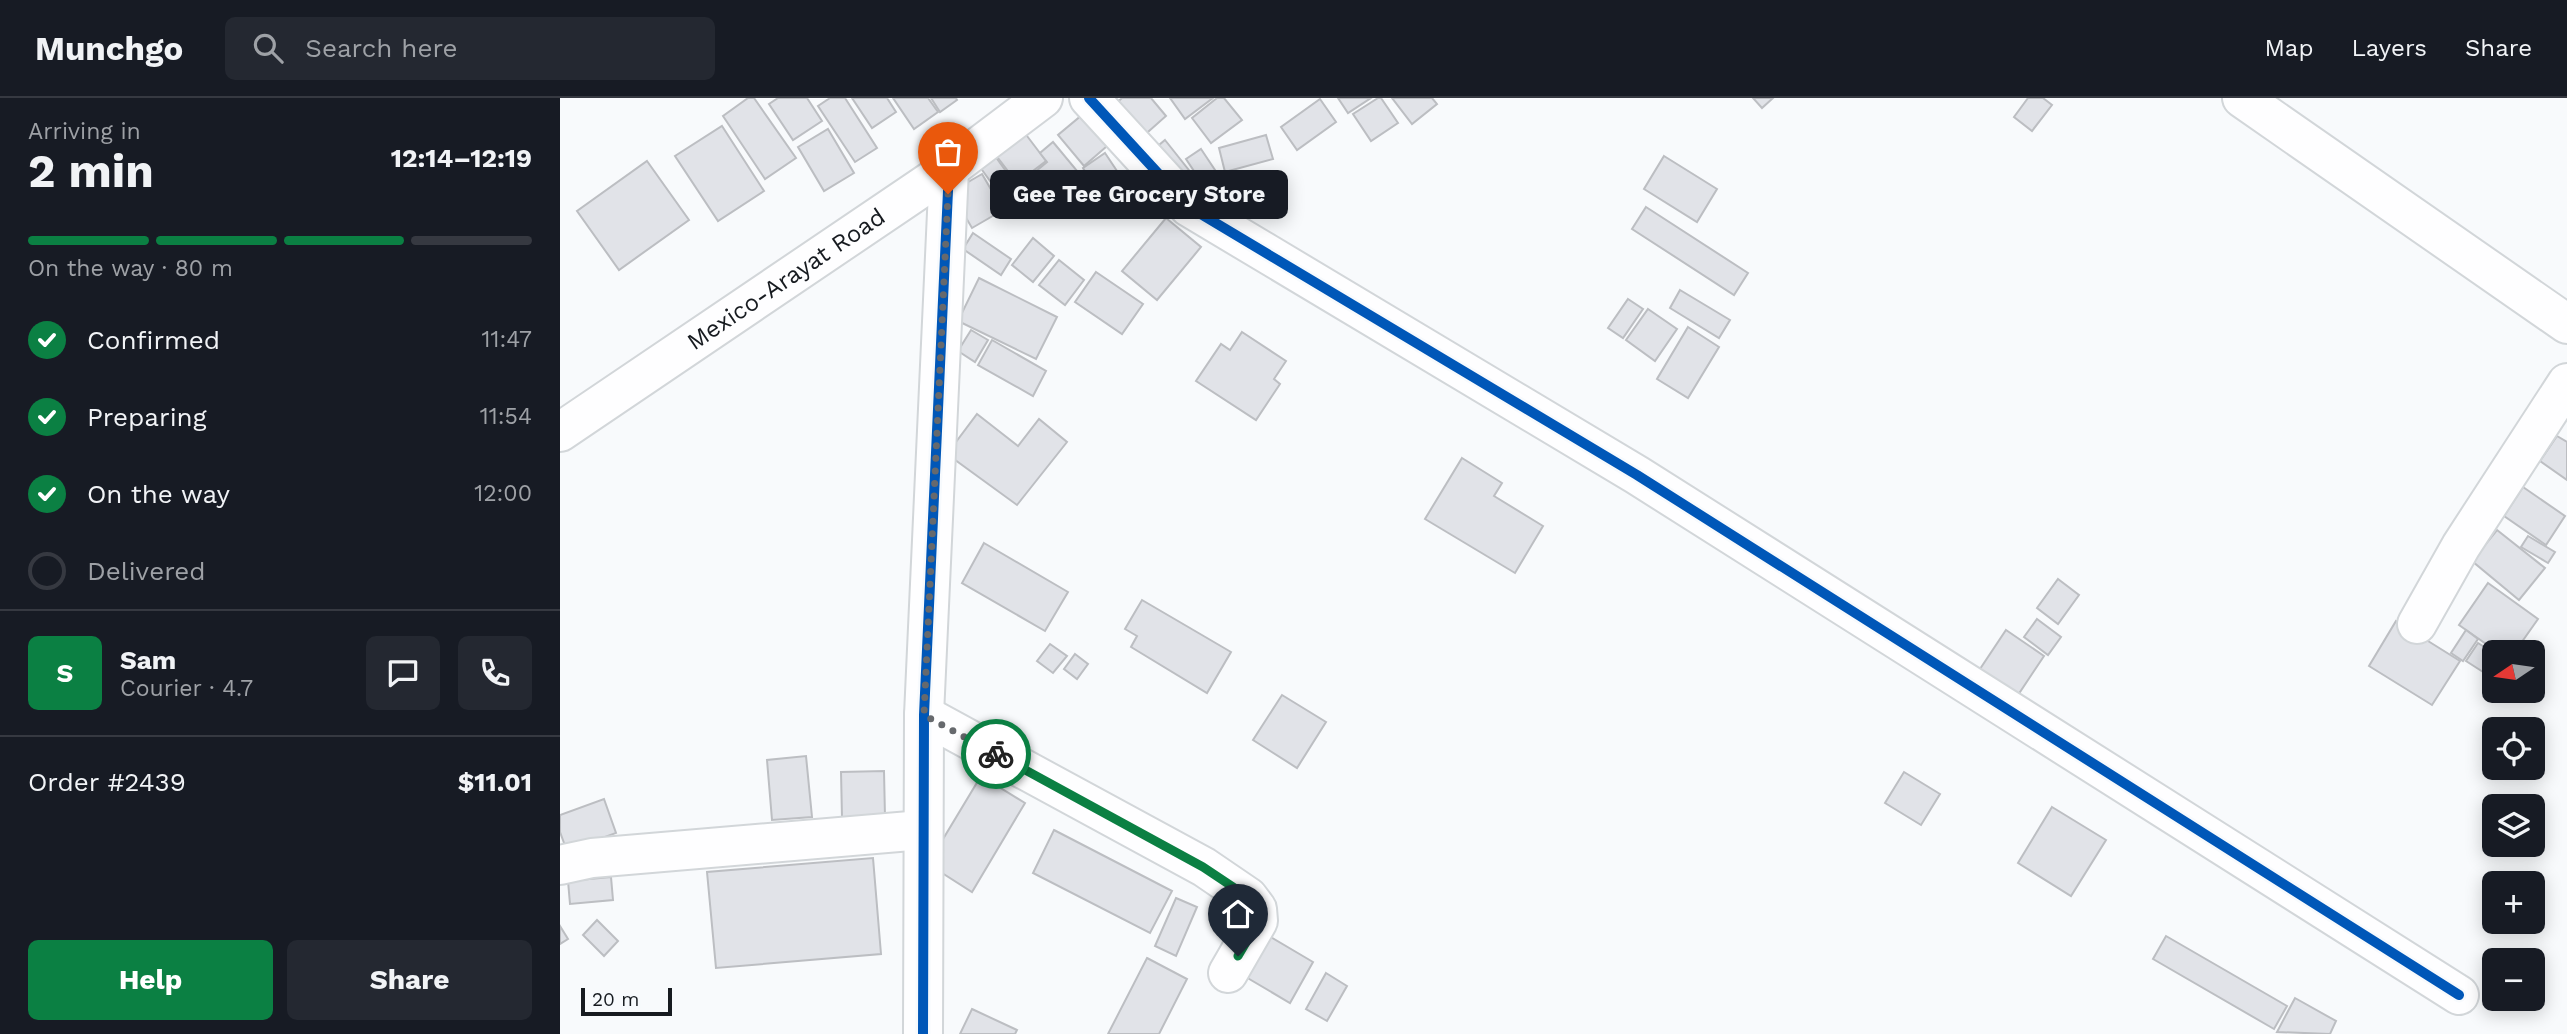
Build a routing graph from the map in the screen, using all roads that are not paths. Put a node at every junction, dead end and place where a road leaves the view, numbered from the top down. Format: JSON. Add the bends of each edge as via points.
{"nodes":[{"id":1,"x":1043,"y":98,"type":"edge"},
{"id":2,"x":1089,"y":98,"type":"edge"},
{"id":3,"x":2242,"y":98,"type":"edge"},
{"id":4,"x":949,"y":169,"type":"junction"},
{"id":5,"x":2567,"y":324,"type":"edge"},
{"id":6,"x":2567,"y":383,"type":"edge"},
{"id":7,"x":560,"y":432,"type":"edge"},
{"id":8,"x":2417,"y":624,"type":"dead end"},
{"id":9,"x":924,"y":715,"type":"junction"},
{"id":10,"x":922,"y":830,"type":"junction"},
{"id":11,"x":560,"y":865,"type":"edge"},
{"id":12,"x":1228,"y":973,"type":"dead end"},
{"id":13,"x":2459,"y":995,"type":"dead end"},
{"id":14,"x":923,"y":1034,"type":"edge"}],
"edges":[{"from":1,"to":4,"type":"street","name":"Mexico-Arayat Road"},
{"from":2,"to":13,"type":"street","via":[[1189,207],[1637,475]]},
{"from":3,"to":5,"type":"street"},
{"from":4,"to":7,"type":"street","name":"Mexico-Arayat Road"},
{"from":4,"to":9,"type":"street"},
{"from":6,"to":8,"type":"street","via":[[2461,545]]},
{"from":9,"to":10,"type":"street"},
{"from":9,"to":12,"type":"street","via":[[1203,867],[1248,897],[1257,909],[1258,922]]},
{"from":10,"to":11,"type":"street","via":[[592,858]]},
{"from":10,"to":14,"type":"street"}]}
